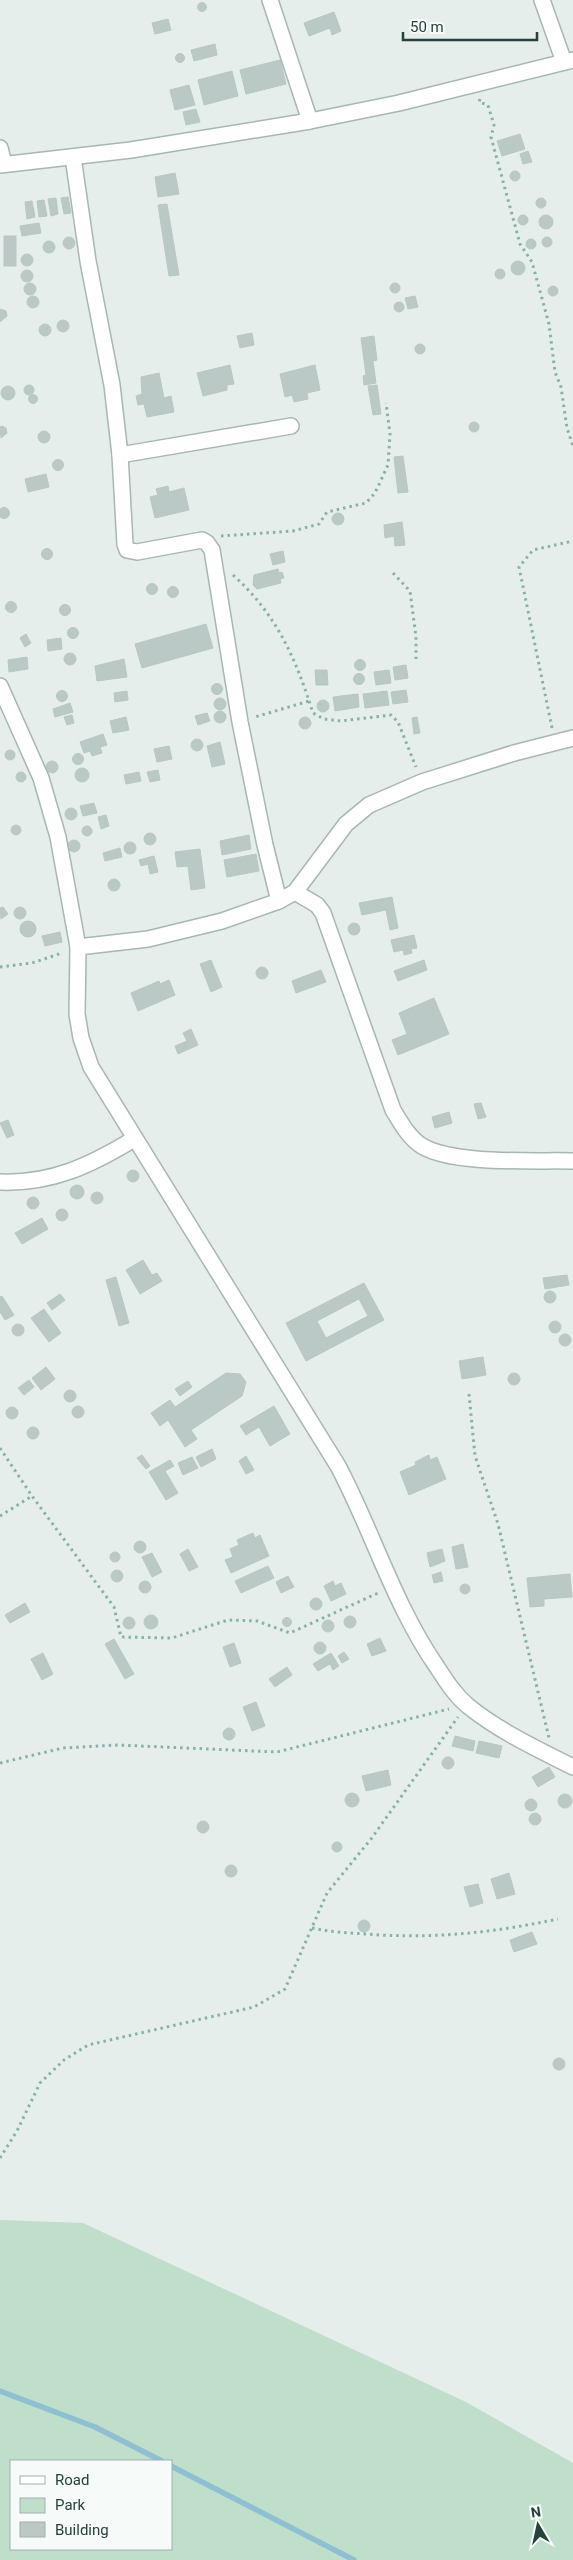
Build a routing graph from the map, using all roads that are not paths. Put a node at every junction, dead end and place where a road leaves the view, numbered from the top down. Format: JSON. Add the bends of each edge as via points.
{"nodes":[{"id":1,"x":270,"y":0,"type":"edge"},
{"id":2,"x":542,"y":0,"type":"edge"},
{"id":3,"x":568,"y":61,"type":"edge"},
{"id":4,"x":310,"y":122,"type":"junction"},
{"id":5,"x":0,"y":148,"type":"edge"},
{"id":6,"x":73,"y":158,"type":"junction"},
{"id":7,"x":2,"y":165,"type":"edge"},
{"id":8,"x":291,"y":426,"type":"dead end"},
{"id":9,"x":120,"y":455,"type":"junction"},
{"id":10,"x":0,"y":686,"type":"edge"},
{"id":11,"x":573,"y":738,"type":"edge"},
{"id":12,"x":295,"y":892,"type":"junction"},
{"id":13,"x":279,"y":901,"type":"junction"},
{"id":14,"x":78,"y":947,"type":"junction"},
{"id":15,"x":134,"y":1139,"type":"junction"},
{"id":16,"x":573,"y":1161,"type":"edge"},
{"id":17,"x":0,"y":1182,"type":"edge"},
{"id":18,"x":573,"y":1767,"type":"edge"}],
"edges":[{"from":1,"to":4,"type":"street"},
{"from":2,"to":3,"type":"street"},
{"from":3,"to":4,"type":"street"},
{"from":4,"to":6,"type":"street"},
{"from":5,"to":7,"type":"street"},
{"from":6,"to":7,"type":"street"},
{"from":6,"to":9,"type":"street","via":[[88,261],[112,385]]},
{"from":8,"to":9,"type":"street"},
{"from":9,"to":13,"type":"street","via":[[127,550],[137,552],[202,540],[207,543],[212,556],[240,722]]},
{"from":10,"to":14,"type":"street","via":[[50,806],[67,877]]},
{"from":11,"to":12,"type":"street","via":[[422,782],[369,805],[356,815]]},
{"from":12,"to":13,"type":"street"},
{"from":12,"to":16,"type":"street","via":[[317,905],[323,913],[393,1110],[404,1129],[421,1145],[437,1152],[466,1157]]},
{"from":13,"to":14,"type":"street","via":[[222,921],[148,939]]},
{"from":14,"to":15,"type":"street","via":[[77,1000],[82,1038],[91,1067]]},
{"from":15,"to":17,"type":"street","via":[[91,1164],[62,1175]]},
{"from":15,"to":18,"type":"street","via":[[338,1466],[392,1587],[426,1652],[451,1688],[466,1705],[515,1737]]}]}
